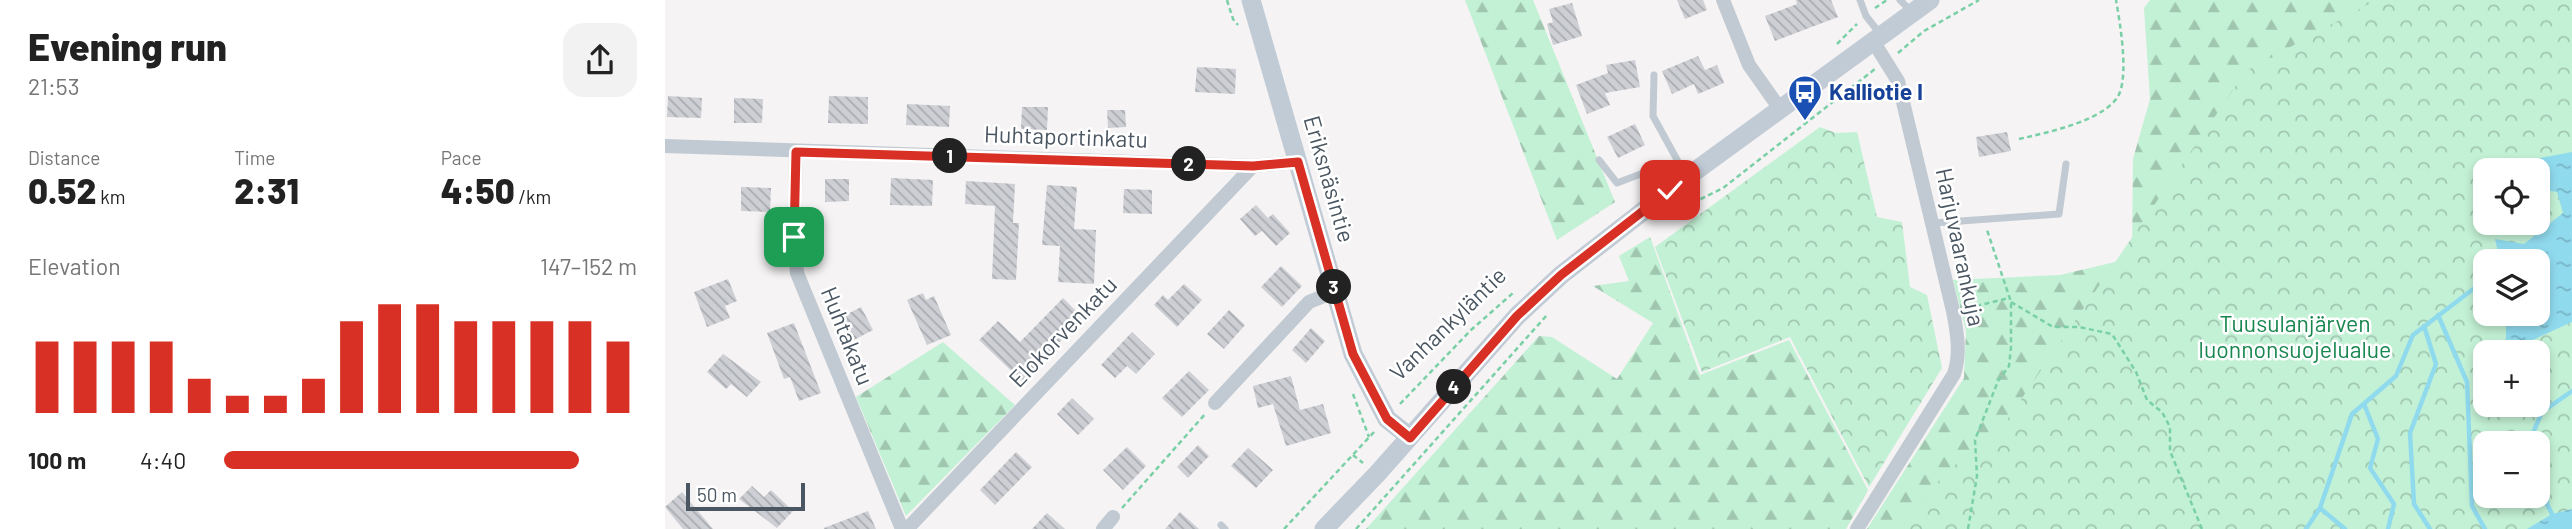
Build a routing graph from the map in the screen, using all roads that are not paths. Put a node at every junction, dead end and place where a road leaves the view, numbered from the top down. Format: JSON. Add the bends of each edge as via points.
{"nodes":[{"id":1,"x":1251,"y":0,"type":"edge"},
{"id":2,"x":1723,"y":0,"type":"edge"},
{"id":3,"x":1860,"y":0,"type":"edge"},
{"id":4,"x":1930,"y":0,"type":"edge"},
{"id":5,"x":1906,"y":6,"type":"edge"},
{"id":6,"x":1877,"y":38,"type":"junction"},
{"id":7,"x":1654,"y":75,"type":"dead end"},
{"id":8,"x":1780,"y":109,"type":"junction"},
{"id":9,"x":665,"y":146,"type":"edge"},
{"id":10,"x":796,"y":152,"type":"junction"},
{"id":11,"x":1599,"y":160,"type":"dead end"},
{"id":12,"x":1298,"y":162,"type":"junction"},
{"id":13,"x":2066,"y":164,"type":"dead end"},
{"id":14,"x":1253,"y":166,"type":"junction"},
{"id":15,"x":1687,"y":177,"type":"junction"},
{"id":16,"x":1670,"y":190,"type":"junction"},
{"id":17,"x":1933,"y":222,"type":"junction"},
{"id":18,"x":1336,"y":291,"type":"junction"},
{"id":19,"x":1215,"y":403,"type":"road end"},
{"id":20,"x":1410,"y":438,"type":"junction"},
{"id":21,"x":1113,"y":517,"type":"road end"},
{"id":22,"x":902,"y":529,"type":"edge"},
{"id":23,"x":907,"y":529,"type":"edge"},
{"id":24,"x":1103,"y":529,"type":"edge"},
{"id":25,"x":1324,"y":529,"type":"edge"},
{"id":26,"x":1857,"y":529,"type":"edge"}],
"edges":[{"from":1,"to":12,"type":"street","name":"Eriksnäsintie"},
{"from":2,"to":8,"type":"street","via":[[1749,65]]},
{"from":3,"to":6,"type":"lane"},
{"from":4,"to":5,"type":"street","name":"Vanhankyläntie"},
{"from":5,"to":6,"type":"street","name":"Vanhankyläntie"},
{"from":6,"to":8,"type":"street","name":"Vanhankyläntie"},
{"from":6,"to":17,"type":"street","name":"Harjuvaarankuja","via":[[1898,81]]},
{"from":7,"to":15,"type":"lane","via":[[1653,117]]},
{"from":8,"to":15,"type":"street","name":"Vanhankyläntie"},
{"from":9,"to":10,"type":"street","name":"Huhtaportinkatu"},
{"from":10,"to":14,"type":"street","name":"Huhtaportinkatu"},
{"from":10,"to":22,"type":"street","name":"Huhtakatu","via":[[797,273]]},
{"from":11,"to":16,"type":"lane","via":[[1617,183],[1651,170],[1658,172]]},
{"from":12,"to":14,"type":"street","name":"Huhtaportinkatu"},
{"from":12,"to":18,"type":"street","name":"Eriksnäsintie"},
{"from":13,"to":17,"type":"lane","via":[[2059,214]]},
{"from":14,"to":23,"type":"street","name":"Elokorvenkatu"},
{"from":15,"to":16,"type":"street","name":"Vanhankyläntie"},
{"from":16,"to":20,"type":"street","name":"Vanhankyläntie","via":[[1561,275],[1517,316]]},
{"from":17,"to":26,"type":"street","name":"Harjuvaarankuja","via":[[1958,337],[1954,374]]},
{"from":18,"to":19,"type":"street","via":[[1309,302]]},
{"from":18,"to":20,"type":"street","name":"Eriksnäsintie","via":[[1353,354],[1387,419]]},
{"from":20,"to":25,"type":"street","name":"Vanhankyläntie"},
{"from":21,"to":24,"type":"street"}]}
